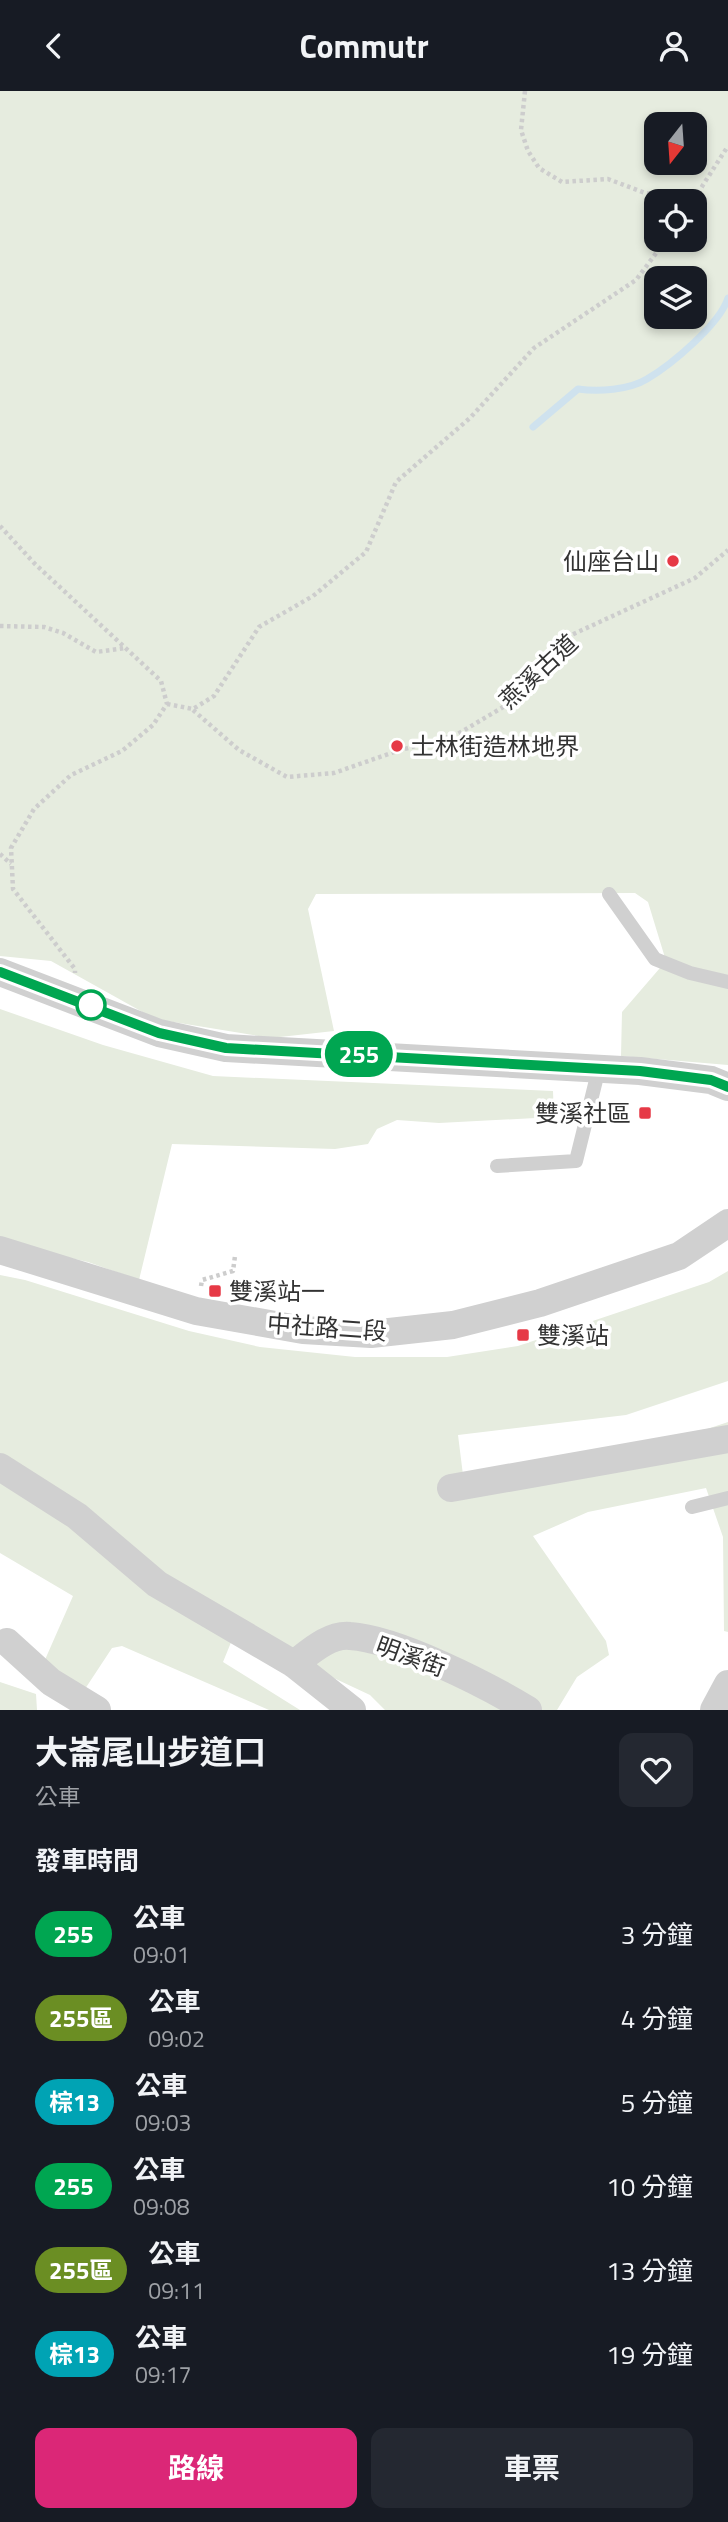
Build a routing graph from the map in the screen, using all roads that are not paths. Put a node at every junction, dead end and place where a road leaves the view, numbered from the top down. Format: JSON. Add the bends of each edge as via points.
{"nodes":[{"id":1,"x":609,"y":894,"type":"dead end"},
{"id":2,"x":0,"y":972,"type":"edge"},
{"id":3,"x":728,"y":982,"type":"edge"},
{"id":4,"x":599,"y":1068,"type":"junction"},
{"id":5,"x":728,"y":1087,"type":"edge"},
{"id":6,"x":497,"y":1165,"type":"dead end"},
{"id":7,"x":728,"y":1223,"type":"edge"},
{"id":8,"x":0,"y":1250,"type":"edge"},
{"id":9,"x":728,"y":1439,"type":"edge"},
{"id":10,"x":0,"y":1467,"type":"edge"},
{"id":11,"x":451,"y":1488,"type":"dead end"},
{"id":12,"x":728,"y":1499,"type":"edge"},
{"id":13,"x":692,"y":1507,"type":"dead end"},
{"id":14,"x":7,"y":1642,"type":"dead end"},
{"id":15,"x":294,"y":1664,"type":"junction"},
{"id":16,"x":728,"y":1684,"type":"edge"},
{"id":17,"x":333,"y":1704,"type":"edge"},
{"id":18,"x":97,"y":1710,"type":"edge"},
{"id":19,"x":528,"y":1710,"type":"edge"},
{"id":20,"x":714,"y":1710,"type":"edge"}],
"edges":[{"from":1,"to":3,"type":"lane","via":[[655,959]]},
{"from":2,"to":4,"type":"street","via":[[159,1033],[226,1048]]},
{"from":4,"to":5,"type":"street","via":[[711,1080]]},
{"from":4,"to":6,"type":"lane","via":[[576,1161]]},
{"from":7,"to":8,"type":"street","name":"中社路二段","via":[[679,1256],[540,1303],[453,1325],[371,1334],[303,1330],[196,1311]]},
{"from":9,"to":11,"type":"street"},
{"from":10,"to":15,"type":"street","via":[[77,1516],[157,1584]]},
{"from":12,"to":13,"type":"lane"},
{"from":14,"to":18,"type":"street","via":[[51,1682]]},
{"from":15,"to":17,"type":"street"},
{"from":15,"to":19,"type":"street","name":"明溪街","via":[[324,1642],[349,1635],[390,1646],[489,1686]]},
{"from":16,"to":20,"type":"street"}]}
